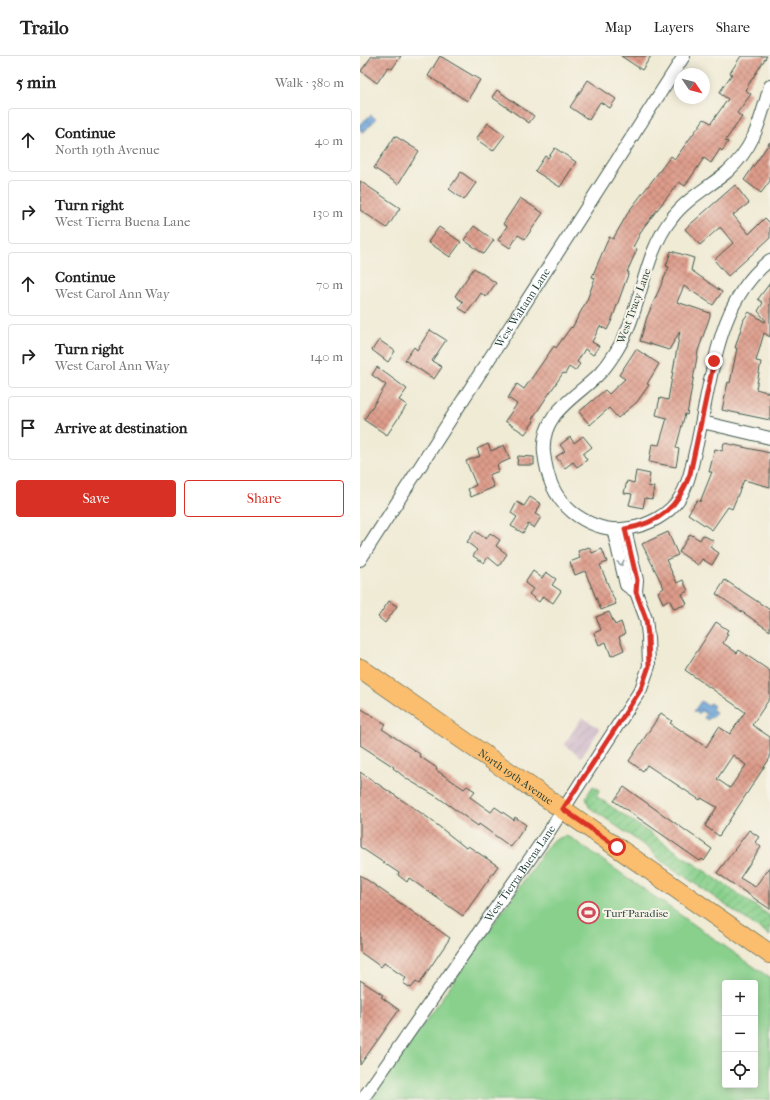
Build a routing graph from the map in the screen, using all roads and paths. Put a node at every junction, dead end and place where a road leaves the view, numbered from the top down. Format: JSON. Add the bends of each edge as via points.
{"nodes":[{"id":1,"x":684,"y":56,"type":"edge"},
{"id":2,"x":770,"y":86,"type":"edge"},
{"id":3,"x":770,"y":260,"type":"edge"},
{"id":4,"x":702,"y":422,"type":"junction"},
{"id":5,"x":770,"y":438,"type":"edge"},
{"id":6,"x":613,"y":529,"type":"junction"},
{"id":7,"x":625,"y":529,"type":"junction"},
{"id":8,"x":360,"y":560,"type":"edge"},
{"id":9,"x":636,"y":592,"type":"junction"},
{"id":10,"x":360,"y":668,"type":"edge"},
{"id":11,"x":563,"y":809,"type":"junction"},
{"id":12,"x":770,"y":954,"type":"edge"},
{"id":13,"x":362,"y":1100,"type":"edge"}],
"edges":[{"from":1,"to":8,"type":"street","name":"West Waltann Lane"},
{"from":2,"to":6,"type":"street","name":"West Tracy Lane","via":[[754,138],[746,151],[726,172],[672,218],[654,252],[617,350],[602,372],[564,403],[547,430],[544,448],[546,473],[552,488],[563,503],[590,524]]},
{"from":3,"to":4,"type":"street","name":"West Tracy Lane","via":[[744,287],[727,319],[714,361]]},
{"from":4,"to":5,"type":"street"},
{"from":4,"to":7,"type":"street","name":"West Tracy Lane","via":[[690,474],[678,500],[655,520]]},
{"from":6,"to":7,"type":"street","name":"West Tracy Lane"},
{"from":6,"to":9,"type":"street","one_way":true,"via":[[626,584]]},
{"from":7,"to":9,"type":"street","via":[[637,580]]},
{"from":9,"to":11,"type":"street","name":"West Tierra Buena Lane","via":[[646,619],[649,666],[641,689]]},
{"from":10,"to":11,"type":"main road","name":"North 19th Avenue"},
{"from":11,"to":12,"type":"main road","name":"North 19th Avenue"},
{"from":11,"to":13,"type":"street","name":"West Tierra Buena Lane"}]}
